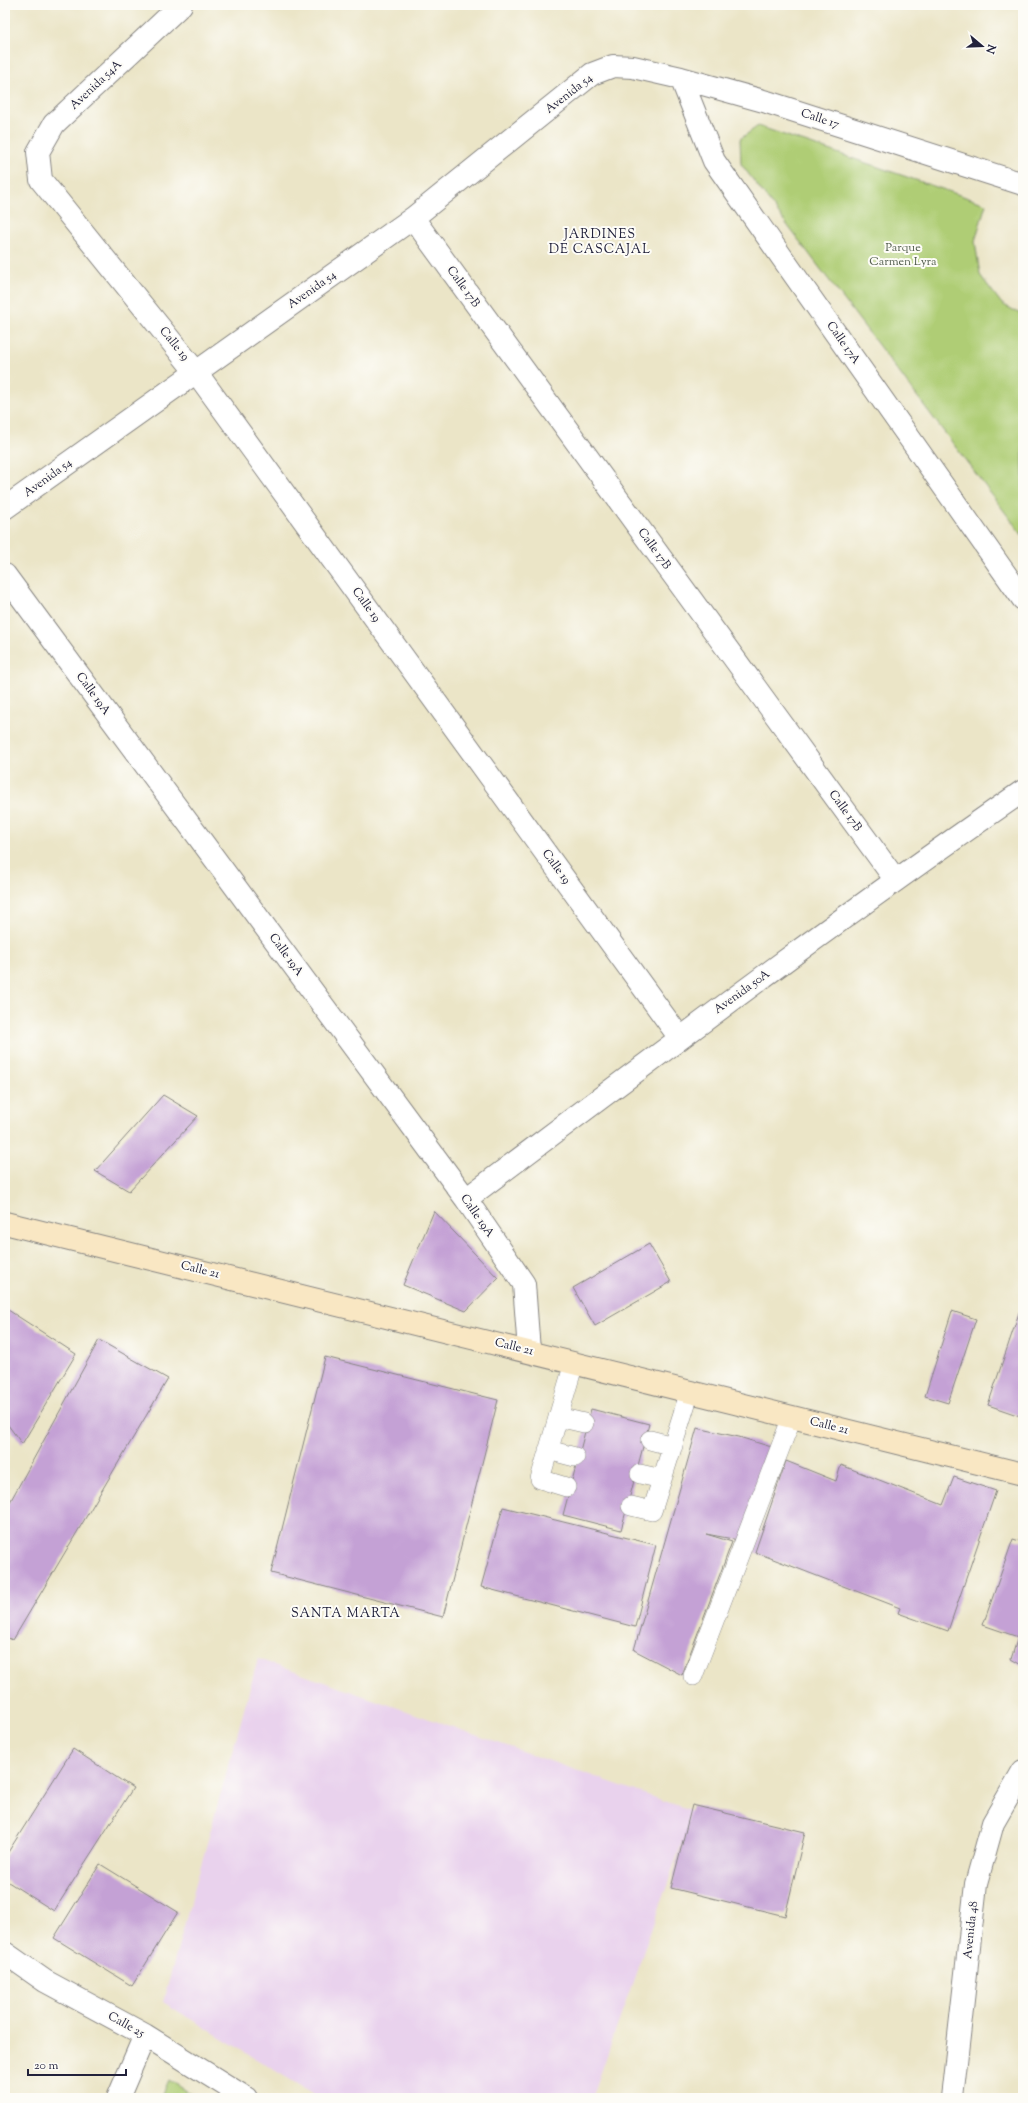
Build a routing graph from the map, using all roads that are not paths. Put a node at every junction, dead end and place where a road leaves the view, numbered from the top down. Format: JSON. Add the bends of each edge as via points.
{"nodes":[{"id":1,"x":181,"y":5,"type":"edge"},
{"id":2,"x":613,"y":66,"type":"joint"},
{"id":3,"x":680,"y":78,"type":"junction"},
{"id":4,"x":41,"y":180,"type":"joint"},
{"id":5,"x":1023,"y":184,"type":"edge"},
{"id":6,"x":413,"y":218,"type":"junction"},
{"id":7,"x":196,"y":372,"type":"junction"},
{"id":8,"x":5,"y":508,"type":"edge"},
{"id":9,"x":5,"y":575,"type":"edge"},
{"id":10,"x":1023,"y":600,"type":"edge"},
{"id":11,"x":1023,"y":791,"type":"edge"},
{"id":12,"x":895,"y":879,"type":"junction"},
{"id":13,"x":680,"y":1038,"type":"junction"},
{"id":14,"x":466,"y":1199,"type":"junction"},
{"id":15,"x":5,"y":1223,"type":"edge"},
{"id":16,"x":529,"y":1351,"type":"junction"},
{"id":17,"x":574,"y":1363,"type":"junction"},
{"id":18,"x":690,"y":1391,"type":"junction"},
{"id":19,"x":558,"y":1417,"type":"junction"},
{"id":20,"x":792,"y":1417,"type":"junction"},
{"id":21,"x":584,"y":1423,"type":"dead end"},
{"id":22,"x":650,"y":1440,"type":"dead end"},
{"id":23,"x":673,"y":1446,"type":"junction"},
{"id":24,"x":548,"y":1450,"type":"junction"},
{"id":25,"x":575,"y":1457,"type":"dead end"},
{"id":26,"x":640,"y":1474,"type":"dead end"},
{"id":27,"x":1023,"y":1474,"type":"edge"},
{"id":28,"x":662,"y":1479,"type":"junction"},
{"id":29,"x":566,"y":1487,"type":"dead end"},
{"id":30,"x":630,"y":1506,"type":"dead end"},
{"id":31,"x":693,"y":1676,"type":"dead end"},
{"id":32,"x":1023,"y":1771,"type":"edge"},
{"id":33,"x":5,"y":1953,"type":"edge"},
{"id":34,"x":145,"y":2035,"type":"junction"},
{"id":35,"x":118,"y":2098,"type":"edge"},
{"id":36,"x":246,"y":2098,"type":"edge"},
{"id":37,"x":952,"y":2098,"type":"edge"}],
"edges":[{"from":1,"to":4,"type":"street","name":"Avenida 54A","via":[[54,124],[38,152]]},
{"from":2,"to":3,"type":"street","name":"Calle 17","via":[[633,67]]},
{"from":2,"to":6,"type":"street","name":"Avenida 54","via":[[592,74]]},
{"from":3,"to":5,"type":"street","name":"Calle 17","via":[[767,102]]},
{"from":3,"to":10,"type":"street","name":"Calle 17A","via":[[714,161]]},
{"from":4,"to":7,"type":"street","name":"Calle 19"},
{"from":6,"to":7,"type":"street","name":"Avenida 54"},
{"from":6,"to":12,"type":"street","name":"Calle 17B"},
{"from":7,"to":8,"type":"street","name":"Avenida 54"},
{"from":7,"to":13,"type":"street","name":"Calle 19"},
{"from":9,"to":14,"type":"street","name":"Calle 19A"},
{"from":11,"to":12,"type":"street","name":"Avenida 50A"},
{"from":12,"to":13,"type":"street","name":"Avenida 50A"},
{"from":13,"to":14,"type":"street","name":"Avenida 50A"},
{"from":14,"to":16,"type":"street","name":"Calle 19A","via":[[524,1284]]},
{"from":15,"to":16,"type":"main road","name":"Calle 21"},
{"from":16,"to":17,"type":"main road","name":"Calle 21"},
{"from":17,"to":18,"type":"main road","name":"Calle 21"},
{"from":17,"to":19,"type":"lane"},
{"from":18,"to":20,"type":"main road","name":"Calle 21"},
{"from":18,"to":23,"type":"lane"},
{"from":19,"to":21,"type":"lane"},
{"from":19,"to":24,"type":"lane"},
{"from":20,"to":27,"type":"main road","name":"Calle 21"},
{"from":20,"to":31,"type":"lane"},
{"from":22,"to":23,"type":"lane"},
{"from":23,"to":28,"type":"lane"},
{"from":24,"to":25,"type":"lane"},
{"from":24,"to":29,"type":"lane","via":[[540,1479]]},
{"from":26,"to":28,"type":"lane"},
{"from":28,"to":30,"type":"lane","via":[[652,1511]]},
{"from":32,"to":37,"type":"street","name":"Avenida 48","via":[[993,1823],[976,1884]]},
{"from":33,"to":34,"type":"street","name":"Calle 25","via":[[45,1981]]},
{"from":34,"to":35,"type":"street"},
{"from":34,"to":36,"type":"street","name":"Calle 25"}]}
